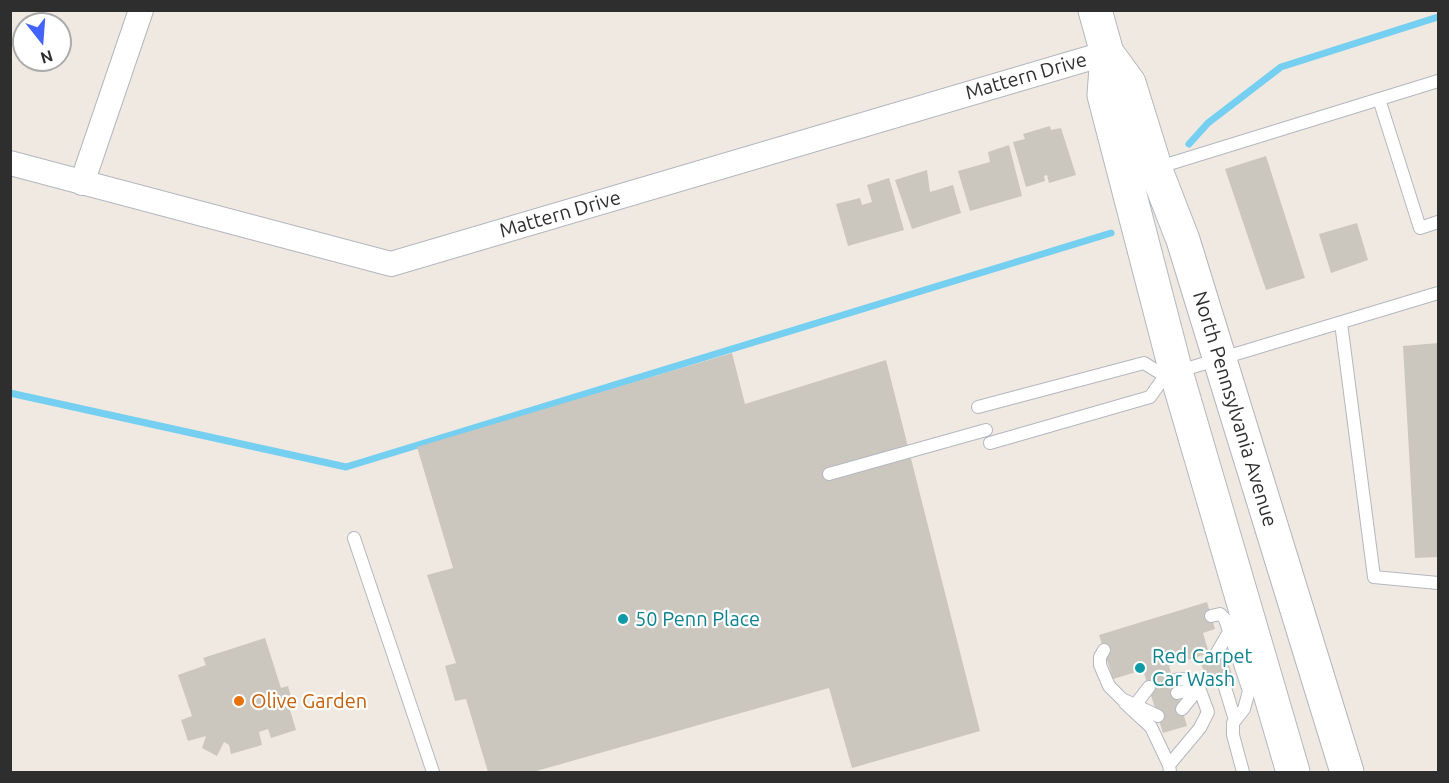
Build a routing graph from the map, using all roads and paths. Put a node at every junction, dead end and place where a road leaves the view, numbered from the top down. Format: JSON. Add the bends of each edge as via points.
{"nodes":[{"id":1,"x":141,"y":10,"type":"edge"},
{"id":2,"x":1095,"y":10,"type":"edge"},
{"id":3,"x":1107,"y":52,"type":"junction"},
{"id":4,"x":1438,"y":81,"type":"edge"},
{"id":5,"x":1379,"y":99,"type":"junction"},
{"id":6,"x":10,"y":163,"type":"edge"},
{"id":7,"x":1156,"y":168,"type":"junction"},
{"id":8,"x":82,"y":183,"type":"junction"},
{"id":9,"x":1438,"y":222,"type":"edge"},
{"id":10,"x":1438,"y":293,"type":"edge"},
{"id":11,"x":1341,"y":322,"type":"junction"},
{"id":12,"x":1218,"y":359,"type":"junction"},
{"id":13,"x":1171,"y":374,"type":"junction"},
{"id":14,"x":978,"y":407,"type":"dead end"},
{"id":15,"x":986,"y":430,"type":"dead end"},
{"id":16,"x":990,"y":443,"type":"dead end"},
{"id":17,"x":829,"y":474,"type":"dead end"},
{"id":18,"x":354,"y":538,"type":"dead end"},
{"id":19,"x":1438,"y":583,"type":"edge"},
{"id":20,"x":1211,"y":616,"type":"dead end"},
{"id":21,"x":1229,"y":632,"type":"junction"},
{"id":22,"x":1104,"y":650,"type":"dead end"},
{"id":23,"x":1215,"y":656,"type":"dead end"},
{"id":24,"x":1173,"y":680,"type":"dead end"},
{"id":25,"x":1223,"y":681,"type":"dead end"},
{"id":26,"x":1149,"y":687,"type":"dead end"},
{"id":27,"x":1199,"y":687,"type":"junction"},
{"id":28,"x":1178,"y":693,"type":"dead end"},
{"id":29,"x":1122,"y":699,"type":"junction"},
{"id":30,"x":1153,"y":700,"type":"dead end"},
{"id":31,"x":1136,"y":704,"type":"junction"},
{"id":32,"x":1182,"y":709,"type":"dead end"},
{"id":33,"x":1158,"y":716,"type":"dead end"},
{"id":34,"x":1235,"y":720,"type":"junction"},
{"id":35,"x":1169,"y":769,"type":"edge"},
{"id":36,"x":433,"y":772,"type":"edge"},
{"id":37,"x":1243,"y":772,"type":"edge"},
{"id":38,"x":1293,"y":772,"type":"edge"},
{"id":39,"x":1347,"y":772,"type":"edge"}],
"edges":[{"from":1,"to":8,"type":"street"},
{"from":2,"to":3,"type":"main road","name":"North Pennsylvania Avenue"},
{"from":3,"to":7,"type":"main road","name":"North Pennsylvania Avenue","via":[[1129,83]]},
{"from":3,"to":8,"type":"street","name":"Mattern Drive","via":[[391,264]]},
{"from":3,"to":13,"type":"main road","name":"North Pennsylvania Avenue","via":[[1104,95]]},
{"from":4,"to":5,"type":"lane"},
{"from":5,"to":7,"type":"lane"},
{"from":5,"to":9,"type":"lane","via":[[1420,228]]},
{"from":6,"to":8,"type":"street","name":"Mattern Drive"},
{"from":7,"to":12,"type":"main road","name":"North Pennsylvania Avenue","via":[[1183,240]]},
{"from":10,"to":11,"type":"lane"},
{"from":11,"to":12,"type":"lane"},
{"from":11,"to":19,"type":"lane","via":[[1374,577]]},
{"from":12,"to":13,"type":"lane"},
{"from":12,"to":39,"type":"main road","name":"North Pennsylvania Avenue"},
{"from":13,"to":14,"type":"lane","via":[[1144,363]]},
{"from":13,"to":16,"type":"lane","via":[[1150,397]]},
{"from":13,"to":38,"type":"main road","name":"North Pennsylvania Avenue"},
{"from":15,"to":17,"type":"lane"},
{"from":18,"to":36,"type":"lane"},
{"from":20,"to":21,"type":"lane","via":[[1220,614],[1226,619]]},
{"from":21,"to":23,"type":"lane"},
{"from":21,"to":34,"type":"lane","via":[[1249,691],[1244,709]]},
{"from":22,"to":29,"type":"lane","via":[[1100,665],[1109,686]]},
{"from":24,"to":27,"type":"lane","via":[[1185,679]]},
{"from":25,"to":34,"type":"lane"},
{"from":26,"to":31,"type":"lane"},
{"from":27,"to":28,"type":"lane"},
{"from":27,"to":32,"type":"lane"},
{"from":27,"to":35,"type":"lane","via":[[1208,712]]},
{"from":29,"to":31,"type":"lane"},
{"from":29,"to":35,"type":"lane","via":[[1150,727]]},
{"from":30,"to":31,"type":"lane"},
{"from":31,"to":33,"type":"lane"},
{"from":34,"to":37,"type":"lane","via":[[1233,735]]}]}
